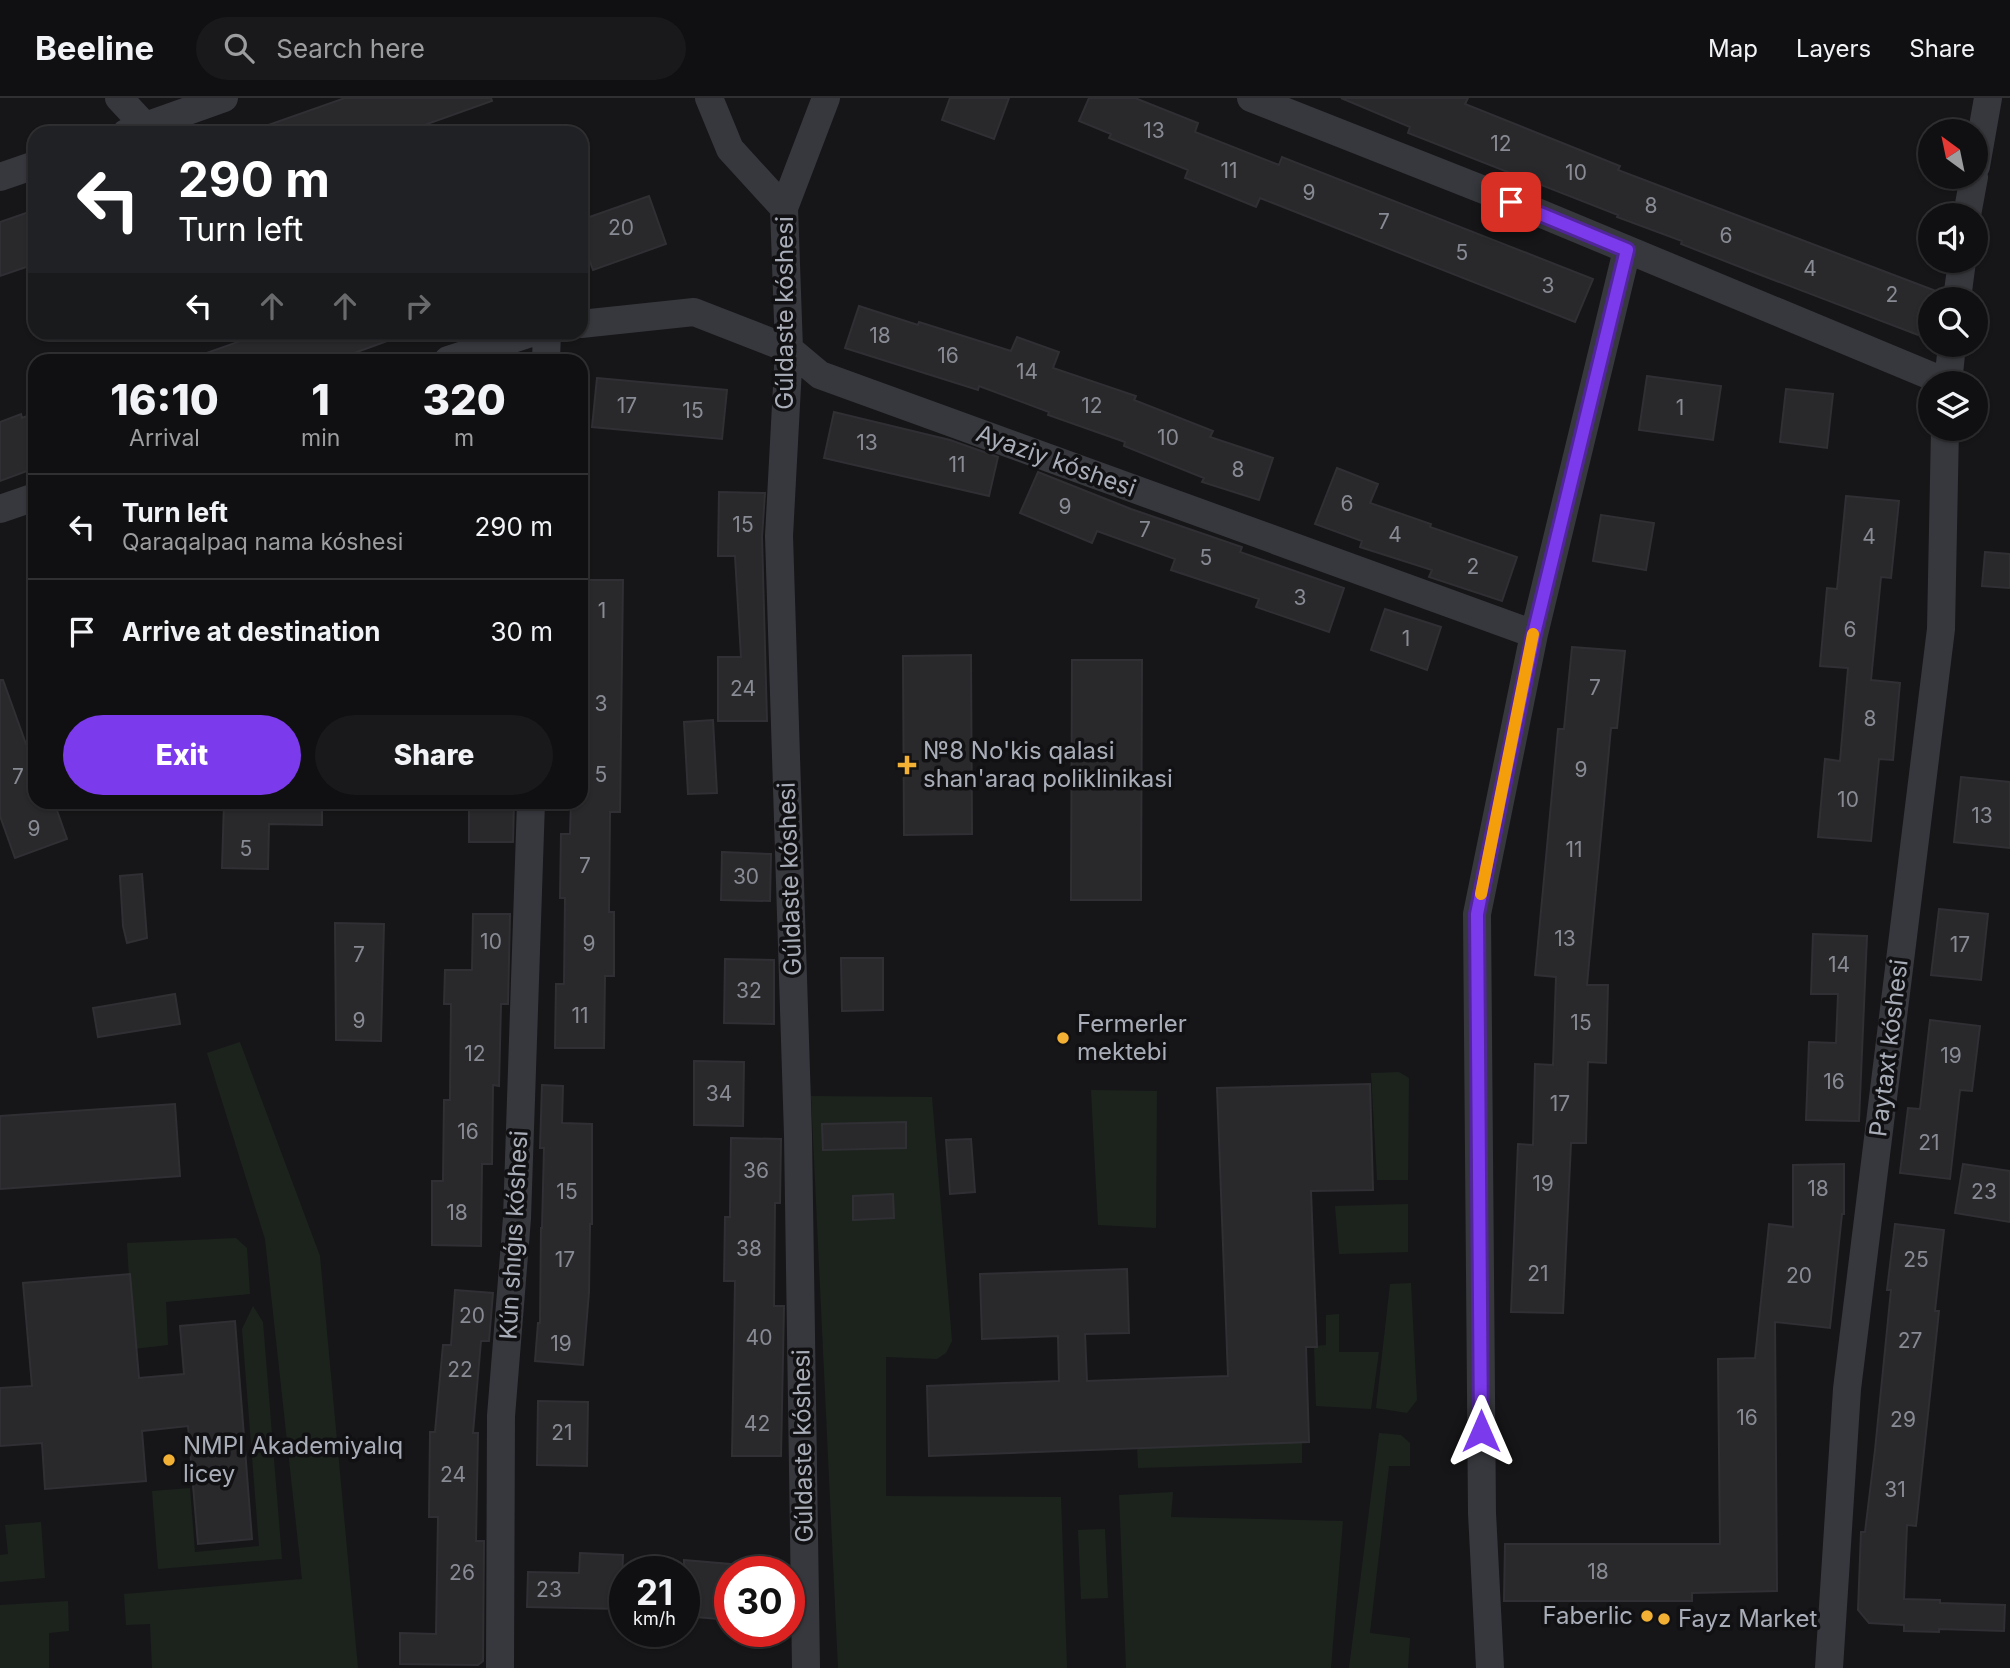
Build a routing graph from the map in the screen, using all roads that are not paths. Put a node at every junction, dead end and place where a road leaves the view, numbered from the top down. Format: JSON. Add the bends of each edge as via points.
{"nodes":[{"id":1,"x":119,"y":98,"type":"edge"},
{"id":2,"x":224,"y":98,"type":"edge"},
{"id":3,"x":709,"y":98,"type":"edge"},
{"id":4,"x":826,"y":98,"type":"edge"},
{"id":5,"x":1251,"y":98,"type":"edge"},
{"id":6,"x":1988,"y":98,"type":"edge"},
{"id":7,"x":1984,"y":119,"type":"edge"},
{"id":8,"x":134,"y":126,"type":"edge"},
{"id":9,"x":147,"y":126,"type":"edge"},
{"id":10,"x":28,"y":167,"type":"edge"},
{"id":11,"x":0,"y":177,"type":"edge"},
{"id":12,"x":784,"y":208,"type":"junction"},
{"id":13,"x":1627,"y":250,"type":"junction"},
{"id":14,"x":588,"y":323,"type":"edge"},
{"id":15,"x":509,"y":340,"type":"edge"},
{"id":16,"x":789,"y":349,"type":"junction"},
{"id":17,"x":466,"y":354,"type":"edge"},
{"id":18,"x":1919,"y":371,"type":"edge"},
{"id":19,"x":1945,"y":441,"type":"edge"},
{"id":20,"x":28,"y":499,"type":"edge"},
{"id":21,"x":0,"y":509,"type":"edge"},
{"id":22,"x":1534,"y":634,"type":"junction"},
{"id":23,"x":531,"y":809,"type":"edge"},
{"id":24,"x":500,"y":1668,"type":"edge"},
{"id":25,"x":806,"y":1668,"type":"edge"},
{"id":26,"x":1490,"y":1668,"type":"edge"},
{"id":27,"x":1829,"y":1668,"type":"edge"}],
"edges":[{"from":1,"to":8,"type":"street"},
{"from":2,"to":9,"type":"street"},
{"from":3,"to":12,"type":"street","via":[[730,149]]},
{"from":4,"to":12,"type":"street","name":"Gúldaste kóshesi"},
{"from":5,"to":13,"type":"street"},
{"from":6,"to":7,"type":"street"},
{"from":10,"to":11,"type":"street"},
{"from":12,"to":16,"type":"street","name":"Gúldaste kóshesi"},
{"from":13,"to":18,"type":"street"},
{"from":13,"to":22,"type":"street"},
{"from":14,"to":16,"type":"street","name":"Ayaziy kóshesi","via":[[694,312]]},
{"from":15,"to":17,"type":"street"},
{"from":16,"to":22,"type":"street","name":"Ayaziy kóshesi","via":[[820,375]]},
{"from":16,"to":25,"type":"street","name":"Gúldaste kóshesi","via":[[779,536],[799,1135]]},
{"from":19,"to":27,"type":"street","name":"Paytaxt kóshesi","via":[[1941,629],[1847,1389]]},
{"from":20,"to":21,"type":"street"},
{"from":22,"to":26,"type":"street","via":[[1477,914],[1482,1513]]},
{"from":23,"to":24,"type":"street","name":"Kún shıǵıs kóshesi","via":[[517,1218],[501,1416]]}]}
